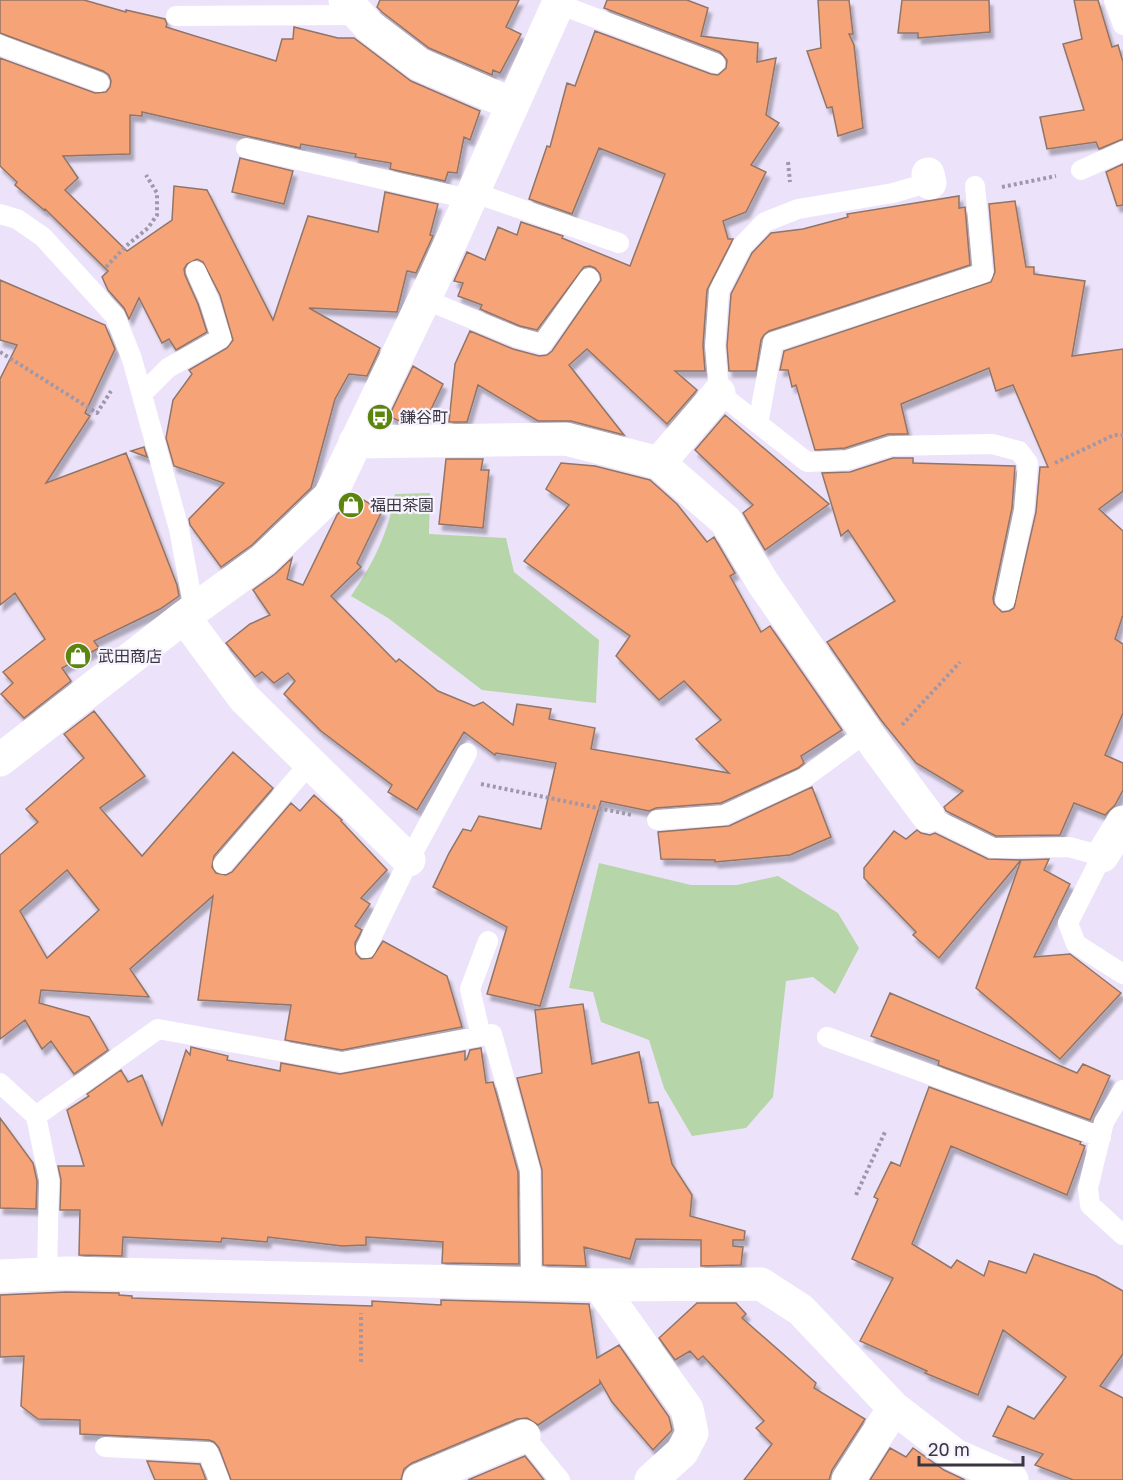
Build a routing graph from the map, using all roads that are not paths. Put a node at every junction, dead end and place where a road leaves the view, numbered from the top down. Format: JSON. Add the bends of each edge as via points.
{"nodes":[{"id":1,"x":1114,"y":0,"type":"edge"},
{"id":2,"x":559,"y":2,"type":"edge"},
{"id":3,"x":352,"y":8,"type":"edge"},
{"id":4,"x":176,"y":16,"type":"dead end"},
{"id":5,"x":1123,"y":25,"type":"edge"},
{"id":6,"x":0,"y":45,"type":"edge"},
{"id":7,"x":715,"y":63,"type":"dead end"},
{"id":8,"x":99,"y":82,"type":"dead end"},
{"id":9,"x":512,"y":104,"type":"junction"},
{"id":10,"x":246,"y":148,"type":"dead end"},
{"id":11,"x":1123,"y":151,"type":"edge"},
{"id":12,"x":1081,"y":170,"type":"road end"},
{"id":13,"x":931,"y":179,"type":"dead end"},
{"id":14,"x":975,"y":186,"type":"road end"},
{"id":15,"x":471,"y":196,"type":"junction"},
{"id":16,"x":0,"y":214,"type":"edge"},
{"id":17,"x":620,"y":243,"type":"dead end"},
{"id":18,"x":196,"y":271,"type":"dead end"},
{"id":19,"x":590,"y":278,"type":"dead end"},
{"id":20,"x":424,"y":299,"type":"junction"},
{"id":21,"x":719,"y":393,"type":"junction"},
{"id":22,"x":142,"y":394,"type":"junction"},
{"id":23,"x":758,"y":424,"type":"junction"},
{"id":24,"x":355,"y":442,"type":"junction"},
{"id":25,"x":659,"y":463,"type":"junction"},
{"id":26,"x":1005,"y":600,"type":"dead end"},
{"id":27,"x":189,"y":614,"type":"junction"},
{"id":28,"x":873,"y":740,"type":"junction"},
{"id":29,"x":7,"y":742,"type":"edge"},
{"id":30,"x":467,"y":753,"type":"dead end"},
{"id":31,"x":310,"y":763,"type":"junction"},
{"id":32,"x":928,"y":816,"type":"joint"},
{"id":33,"x":657,"y":820,"type":"road end"},
{"id":34,"x":1123,"y":822,"type":"edge"},
{"id":35,"x":1102,"y":856,"type":"junction"},
{"id":36,"x":409,"y":860,"type":"junction"},
{"id":37,"x":223,"y":864,"type":"dead end"},
{"id":38,"x":488,"y":940,"type":"dead end"},
{"id":39,"x":366,"y":948,"type":"dead end"},
{"id":40,"x":1123,"y":974,"type":"edge"},
{"id":41,"x":481,"y":1036,"type":"junction"},
{"id":42,"x":828,"y":1037,"type":"dead end"},
{"id":43,"x":0,"y":1083,"type":"edge"},
{"id":44,"x":1123,"y":1090,"type":"edge"},
{"id":45,"x":36,"y":1116,"type":"junction"},
{"id":46,"x":1101,"y":1137,"type":"junction"},
{"id":47,"x":1123,"y":1235,"type":"edge"},
{"id":48,"x":47,"y":1274,"type":"junction"},
{"id":49,"x":0,"y":1276,"type":"edge"},
{"id":50,"x":531,"y":1283,"type":"junction"},
{"id":51,"x":599,"y":1285,"type":"junction"},
{"id":52,"x":894,"y":1408,"type":"junction"},
{"id":53,"x":524,"y":1436,"type":"joint"},
{"id":54,"x":105,"y":1447,"type":"dead end"},
{"id":55,"x":219,"y":1480,"type":"edge"},
{"id":56,"x":419,"y":1480,"type":"edge"},
{"id":57,"x":560,"y":1480,"type":"edge"},
{"id":58,"x":651,"y":1480,"type":"edge"},
{"id":59,"x":848,"y":1480,"type":"edge"},
{"id":60,"x":1012,"y":1480,"type":"edge"}],
"edges":[{"from":1,"to":5,"type":"lane"},
{"from":2,"to":7,"type":"lane"},
{"from":2,"to":9,"type":"street"},
{"from":3,"to":4,"type":"lane"},
{"from":3,"to":9,"type":"street","via":[[369,27],[419,64]]},
{"from":6,"to":8,"type":"lane"},
{"from":9,"to":15,"type":"street"},
{"from":10,"to":15,"type":"lane"},
{"from":11,"to":12,"type":"lane"},
{"from":13,"to":21,"type":"lane","via":[[893,193],[798,209],[765,222],[742,246],[719,291],[715,346]]},
{"from":14,"to":23,"type":"lane","via":[[983,273],[773,342]]},
{"from":15,"to":17,"type":"lane"},
{"from":15,"to":20,"type":"street"},
{"from":16,"to":22,"type":"lane","via":[[17,219],[43,237],[115,316]]},
{"from":18,"to":22,"type":"lane","via":[[221,338],[168,368]]},
{"from":19,"to":20,"type":"lane","via":[[542,344]]},
{"from":20,"to":24,"type":"street"},
{"from":21,"to":23,"type":"lane"},
{"from":21,"to":25,"type":"street"},
{"from":22,"to":27,"type":"lane","via":[[179,529]]},
{"from":23,"to":26,"type":"lane","via":[[807,462],[847,460],[891,446],[992,444],[1019,451],[1028,463],[1024,510]]},
{"from":24,"to":25,"type":"street","via":[[566,439]]},
{"from":24,"to":27,"type":"street","via":[[330,495],[264,559]]},
{"from":25,"to":28,"type":"street","via":[[726,521],[763,583]]},
{"from":27,"to":29,"type":"street"},
{"from":27,"to":31,"type":"street","via":[[244,698]]},
{"from":28,"to":32,"type":"street"},
{"from":28,"to":33,"type":"lane","via":[[804,778],[724,814]]},
{"from":30,"to":36,"type":"lane"},
{"from":31,"to":36,"type":"street"},
{"from":31,"to":37,"type":"lane"},
{"from":32,"to":35,"type":"lane","via":[[993,848],[1069,847]]},
{"from":34,"to":35,"type":"street"},
{"from":35,"to":40,"type":"lane","via":[[1068,923],[1076,944]]},
{"from":36,"to":39,"type":"lane"},
{"from":38,"to":41,"type":"lane","via":[[471,990]]},
{"from":41,"to":45,"type":"lane","via":[[342,1062],[158,1029]]},
{"from":41,"to":50,"type":"lane","via":[[492,1034],[530,1170]]},
{"from":42,"to":46,"type":"lane"},
{"from":43,"to":45,"type":"lane"},
{"from":44,"to":46,"type":"lane","via":[[1104,1122]]},
{"from":45,"to":48,"type":"lane","via":[[49,1180]]},
{"from":46,"to":47,"type":"lane","via":[[1088,1188],[1090,1205]]},
{"from":48,"to":49,"type":"street"},
{"from":48,"to":50,"type":"street"},
{"from":50,"to":51,"type":"street"},
{"from":51,"to":52,"type":"street","via":[[761,1284],[801,1310]]},
{"from":51,"to":58,"type":"street","via":[[687,1409],[692,1433],[681,1452]]},
{"from":52,"to":59,"type":"street"},
{"from":52,"to":60,"type":"street","via":[[955,1455]]},
{"from":53,"to":56,"type":"street"},
{"from":53,"to":57,"type":"lane"},
{"from":54,"to":55,"type":"lane","via":[[208,1452]]}]}
